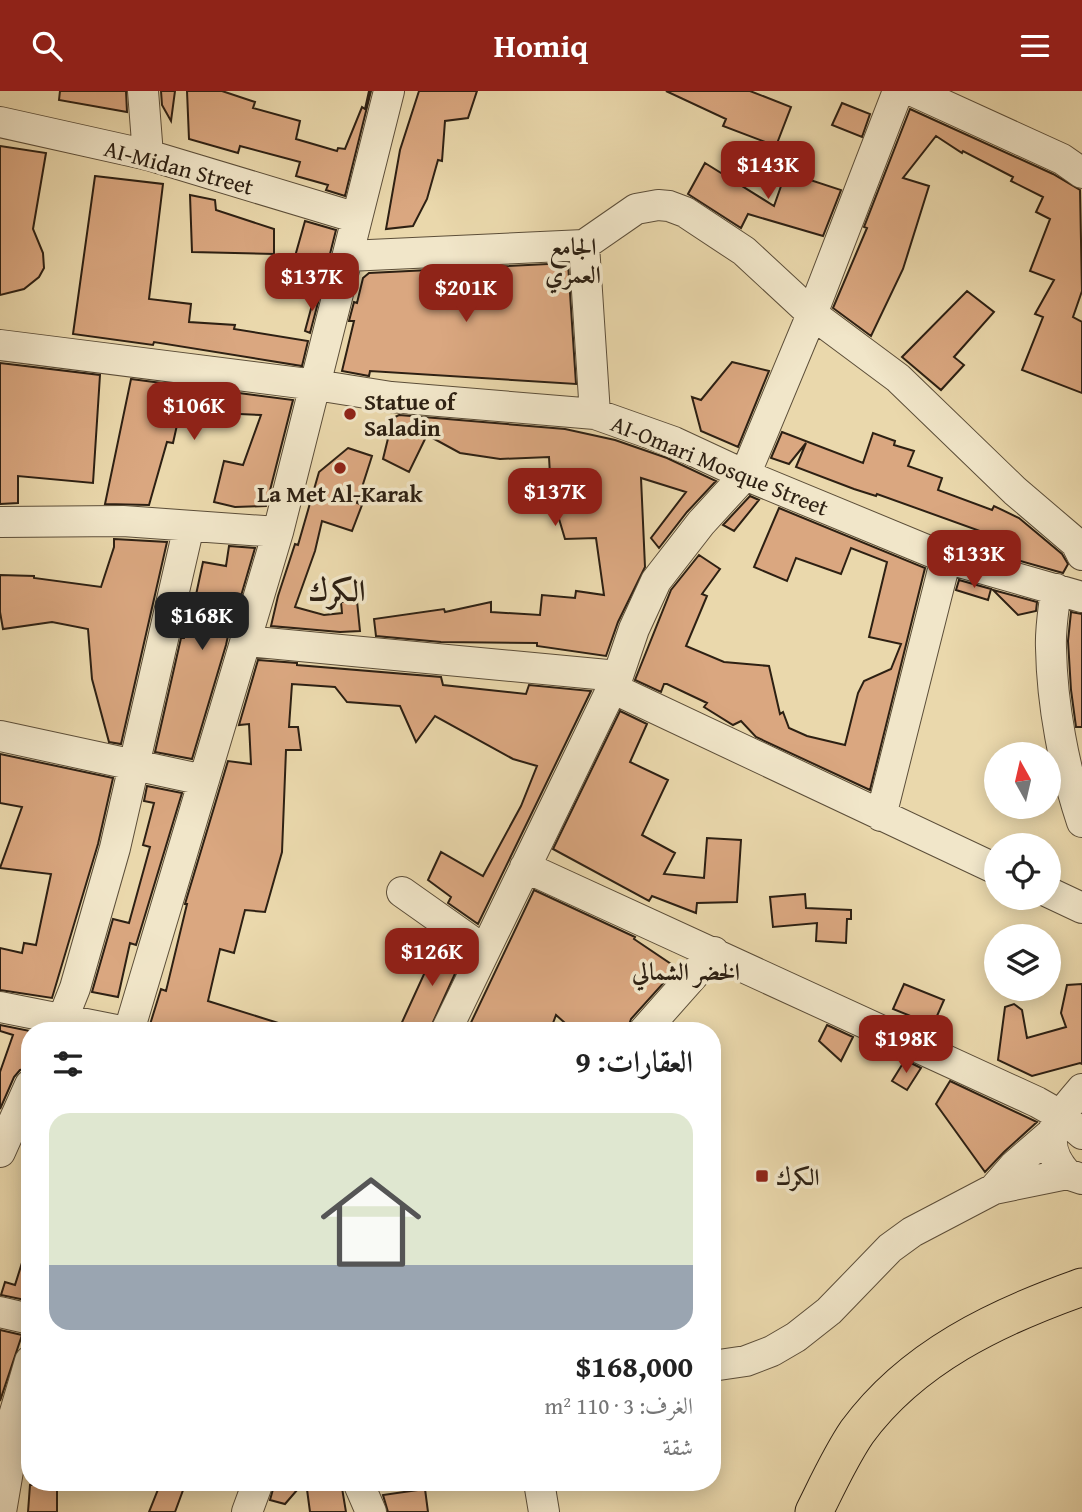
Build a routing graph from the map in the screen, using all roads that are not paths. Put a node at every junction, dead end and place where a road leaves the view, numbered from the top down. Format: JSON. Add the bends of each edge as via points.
{"nodes":[{"id":1,"x":143,"y":91,"type":"edge"},
{"id":2,"x":389,"y":91,"type":"edge"},
{"id":3,"x":898,"y":91,"type":"edge"},
{"id":4,"x":913,"y":91,"type":"edge"},
{"id":5,"x":0,"y":122,"type":"edge"},
{"id":6,"x":148,"y":155,"type":"junction"},
{"id":7,"x":1082,"y":173,"type":"edge"},
{"id":8,"x":357,"y":218,"type":"junction"},
{"id":9,"x":584,"y":245,"type":"junction"},
{"id":10,"x":348,"y":256,"type":"junction"},
{"id":11,"x":813,"y":314,"type":"junction"},
{"id":12,"x":0,"y":345,"type":"edge"},
{"id":13,"x":316,"y":385,"type":"junction"},
{"id":14,"x":595,"y":414,"type":"junction"},
{"id":15,"x":745,"y":475,"type":"junction"},
{"id":16,"x":0,"y":522,"type":"edge"},
{"id":17,"x":189,"y":526,"type":"junction"},
{"id":18,"x":278,"y":532,"type":"junction"},
{"id":19,"x":1082,"y":555,"type":"edge"},
{"id":20,"x":946,"y":558,"type":"junction"},
{"id":21,"x":1082,"y":561,"type":"edge"},
{"id":22,"x":1070,"y":593,"type":"edge"},
{"id":23,"x":246,"y":641,"type":"junction"},
{"id":24,"x":615,"y":682,"type":"junction"},
{"id":25,"x":0,"y":736,"type":"edge"},
{"id":26,"x":134,"y":767,"type":"junction"},
{"id":27,"x":204,"y":780,"type":"junction"},
{"id":28,"x":881,"y":816,"type":"junction"},
{"id":29,"x":1082,"y":822,"type":"edge"},
{"id":30,"x":984,"y":863,"type":"edge"},
{"id":31,"x":525,"y":867,"type":"junction"},
{"id":32,"x":402,"y":892,"type":"dead end"},
{"id":33,"x":1061,"y":899,"type":"edge"},
{"id":34,"x":1082,"y":908,"type":"edge"},
{"id":35,"x":484,"y":950,"type":"junction"},
{"id":36,"x":714,"y":953,"type":"junction"},
{"id":37,"x":0,"y":1007,"type":"edge"},
{"id":38,"x":51,"y":1022,"type":"edge"},
{"id":39,"x":62,"y":1022,"type":"edge"},
{"id":40,"x":132,"y":1022,"type":"edge"},
{"id":41,"x":450,"y":1022,"type":"edge"},
{"id":42,"x":652,"y":1022,"type":"edge"},
{"id":43,"x":1082,"y":1089,"type":"edge"},
{"id":44,"x":21,"y":1105,"type":"edge"},
{"id":45,"x":1056,"y":1123,"type":"junction"},
{"id":46,"x":1082,"y":1135,"type":"edge"},
{"id":47,"x":0,"y":1152,"type":"edge"},
{"id":48,"x":1074,"y":1176,"type":"edge"},
{"id":49,"x":994,"y":1189,"type":"junction"},
{"id":50,"x":1082,"y":1287,"type":"edge"},
{"id":51,"x":1082,"y":1306,"type":"edge"},
{"id":52,"x":0,"y":1312,"type":"edge"},
{"id":53,"x":21,"y":1317,"type":"edge"},
{"id":54,"x":721,"y":1365,"type":"edge"},
{"id":55,"x":21,"y":1401,"type":"edge"},
{"id":56,"x":13,"y":1436,"type":"edge"},
{"id":57,"x":255,"y":1491,"type":"edge"},
{"id":58,"x":362,"y":1491,"type":"edge"},
{"id":59,"x":540,"y":1491,"type":"edge"},
{"id":60,"x":1,"y":1512,"type":"edge"},
{"id":61,"x":247,"y":1512,"type":"edge"},
{"id":62,"x":371,"y":1512,"type":"edge"},
{"id":63,"x":544,"y":1512,"type":"edge"},
{"id":64,"x":814,"y":1512,"type":"edge"},
{"id":65,"x":832,"y":1512,"type":"edge"}],
"edges":[{"from":1,"to":6,"type":"street"},
{"from":2,"to":8,"type":"street"},
{"from":3,"to":11,"type":"street"},
{"from":4,"to":7,"type":"street","via":[[1062,159]]},
{"from":5,"to":6,"type":"street","name":"AI-Midan Street"},
{"from":6,"to":8,"type":"street","name":"AI-Midan Street"},
{"from":8,"to":10,"type":"street"},
{"from":9,"to":10,"type":"street"},
{"from":9,"to":11,"type":"street","via":[[636,209],[669,206],[744,251]]},
{"from":9,"to":14,"type":"street"},
{"from":10,"to":13,"type":"street"},
{"from":11,"to":15,"type":"street"},
{"from":11,"to":19,"type":"street","via":[[898,378],[1076,543]]},
{"from":12,"to":13,"type":"street"},
{"from":13,"to":14,"type":"street","name":"AI-Omari Mosque Street","via":[[391,397]]},
{"from":13,"to":18,"type":"street"},
{"from":14,"to":15,"type":"street","name":"AI-Omari Mosque Street","via":[[674,442]]},
{"from":15,"to":20,"type":"street","name":"AI-Omari Mosque Street"},
{"from":15,"to":24,"type":"street","via":[[656,581]]},
{"from":16,"to":17,"type":"street","via":[[123,521]]},
{"from":17,"to":18,"type":"street"},
{"from":17,"to":26,"type":"street"},
{"from":18,"to":23,"type":"street"},
{"from":20,"to":22,"type":"street","name":"AI-Omari Mosque Street"},
{"from":20,"to":28,"type":"street"},
{"from":21,"to":22,"type":"street"},
{"from":22,"to":29,"type":"street","via":[[1051,648],[1064,750]]},
{"from":23,"to":24,"type":"street"},
{"from":23,"to":27,"type":"street"},
{"from":24,"to":28,"type":"street"},
{"from":24,"to":31,"type":"street"},
{"from":25,"to":26,"type":"street"},
{"from":26,"to":27,"type":"street"},
{"from":26,"to":39,"type":"street","via":[[88,947]]},
{"from":27,"to":40,"type":"street"},
{"from":28,"to":30,"type":"street"},
{"from":31,"to":35,"type":"street"},
{"from":31,"to":36,"type":"street"},
{"from":32,"to":35,"type":"street"},
{"from":33,"to":34,"type":"street"},
{"from":35,"to":41,"type":"street"},
{"from":36,"to":42,"type":"street"},
{"from":36,"to":45,"type":"street"},
{"from":37,"to":38,"type":"street"},
{"from":43,"to":45,"type":"street"},
{"from":44,"to":47,"type":"street"},
{"from":45,"to":46,"type":"street"},
{"from":45,"to":48,"type":"street","via":[[1053,1152],[1058,1164]]},
{"from":45,"to":49,"type":"street"},
{"from":48,"to":49,"type":"street"},
{"from":49,"to":54,"type":"street","via":[[890,1248],[829,1311],[796,1336],[746,1361]]},
{"from":50,"to":64,"type":"main road","via":[[977,1331],[927,1363],[890,1395],[857,1433]]},
{"from":51,"to":65,"type":"main road","via":[[975,1351],[924,1387],[859,1465]]},
{"from":52,"to":53,"type":"street"},
{"from":55,"to":56,"type":"street"},
{"from":56,"to":60,"type":"street"},
{"from":57,"to":61,"type":"street"},
{"from":58,"to":62,"type":"street"},
{"from":59,"to":63,"type":"street"}]}
